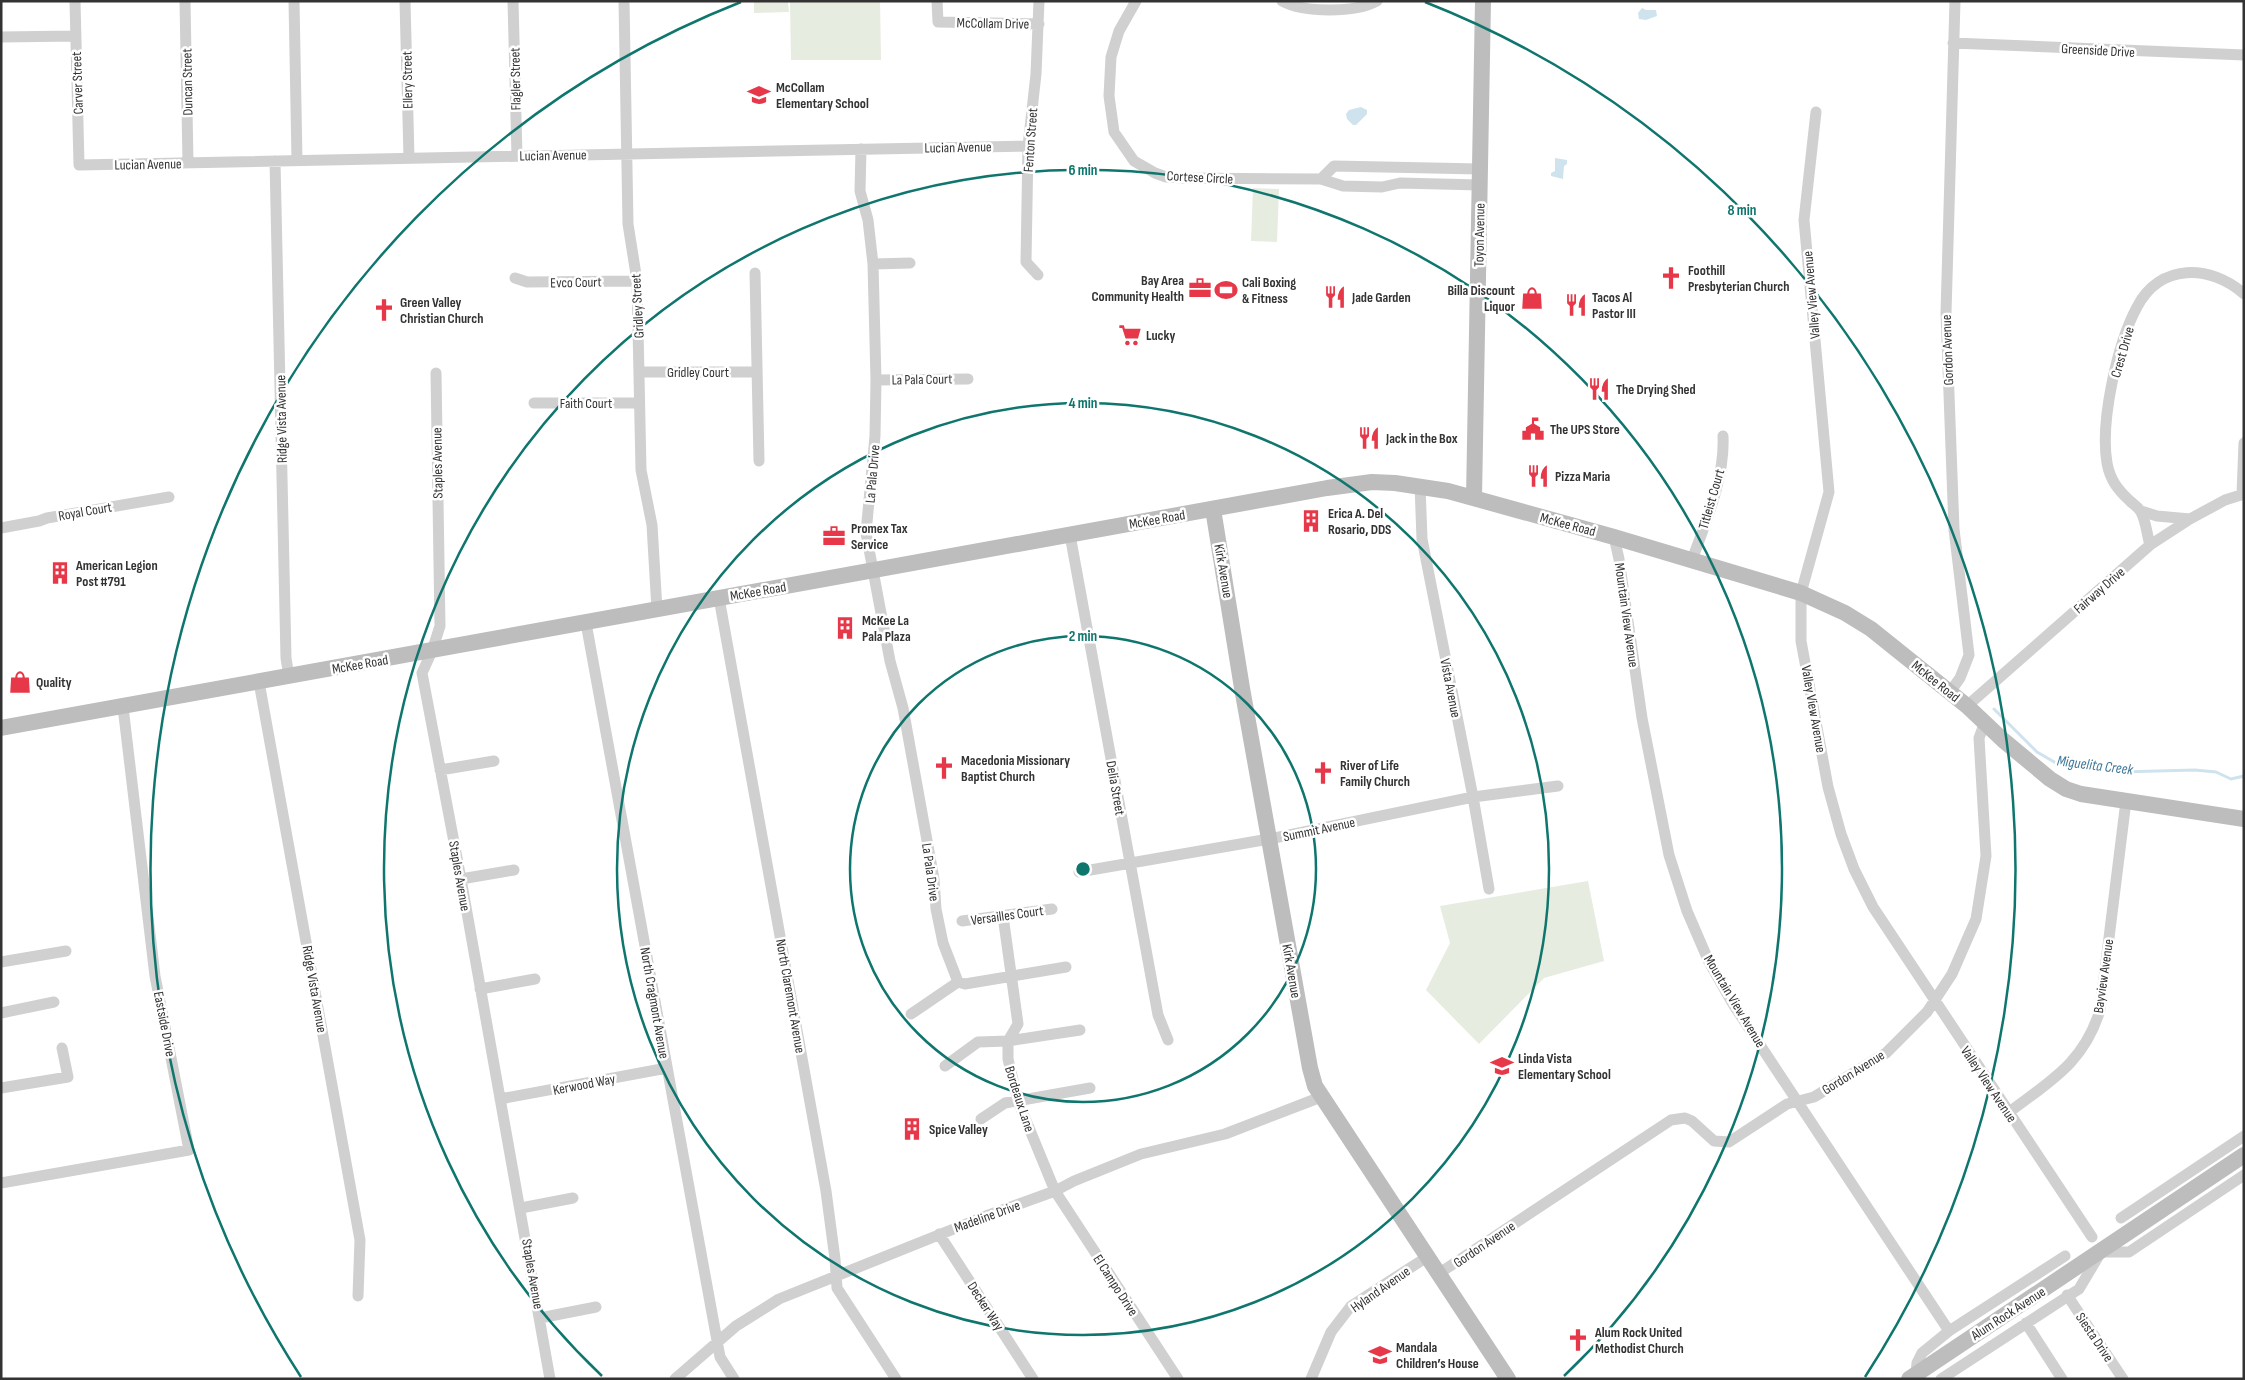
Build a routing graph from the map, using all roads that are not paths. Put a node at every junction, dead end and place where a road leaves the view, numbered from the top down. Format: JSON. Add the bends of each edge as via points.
{"nodes":[{"id":1,"x":75,"y":1,"type":"edge"},
{"id":2,"x":185,"y":1,"type":"edge"},
{"id":3,"x":294,"y":1,"type":"edge"},
{"id":4,"x":405,"y":1,"type":"edge"},
{"id":5,"x":513,"y":1,"type":"edge"},
{"id":6,"x":624,"y":1,"type":"edge"},
{"id":7,"x":937,"y":1,"type":"edge"},
{"id":8,"x":1039,"y":1,"type":"edge"},
{"id":9,"x":1136,"y":1,"type":"edge"},
{"id":10,"x":1282,"y":1,"type":"edge"},
{"id":11,"x":1377,"y":1,"type":"edge"},
{"id":12,"x":1483,"y":1,"type":"edge"},
{"id":13,"x":1955,"y":1,"type":"edge"},
{"id":14,"x":1038,"y":24,"type":"junction"},
{"id":15,"x":76,"y":36,"type":"junction"},
{"id":16,"x":1,"y":37,"type":"edge"},
{"id":17,"x":1953,"y":43,"type":"junction"},
{"id":18,"x":2244,"y":55,"type":"edge"},
{"id":19,"x":1816,"y":112,"type":"dead end"},
{"id":20,"x":1028,"y":146,"type":"junction"},
{"id":21,"x":860,"y":149,"type":"junction"},
{"id":22,"x":627,"y":154,"type":"junction"},
{"id":23,"x":517,"y":156,"type":"junction"},
{"id":24,"x":409,"y":158,"type":"junction"},
{"id":25,"x":275,"y":160,"type":"junction"},
{"id":26,"x":297,"y":160,"type":"junction"},
{"id":27,"x":188,"y":163,"type":"junction"},
{"id":28,"x":79,"y":165,"type":"joint"},
{"id":29,"x":1480,"y":177,"type":"junction"},
{"id":30,"x":1321,"y":179,"type":"junction"},
{"id":31,"x":910,"y":263,"type":"dead end"},
{"id":32,"x":873,"y":264,"type":"junction"},
{"id":33,"x":755,"y":273,"type":"dead end"},
{"id":34,"x":1038,"y":275,"type":"dead end"},
{"id":35,"x":514,"y":278,"type":"dead end"},
{"id":36,"x":637,"y":281,"type":"junction"},
{"id":37,"x":2244,"y":294,"type":"edge"},
{"id":38,"x":436,"y":372,"type":"dead end"},
{"id":39,"x":640,"y":372,"type":"junction"},
{"id":40,"x":756,"y":372,"type":"junction"},
{"id":41,"x":968,"y":379,"type":"dead end"},
{"id":42,"x":876,"y":380,"type":"junction"},
{"id":43,"x":534,"y":403,"type":"dead end"},
{"id":44,"x":639,"y":403,"type":"junction"},
{"id":45,"x":1723,"y":436,"type":"dead end"},
{"id":46,"x":2244,"y":443,"type":"edge"},
{"id":47,"x":759,"y":461,"type":"dead end"},
{"id":48,"x":1420,"y":485,"type":"junction"},
{"id":49,"x":2243,"y":494,"type":"edge"},
{"id":50,"x":169,"y":497,"type":"dead end"},
{"id":51,"x":1474,"y":498,"type":"junction"},
{"id":52,"x":1213,"y":509,"type":"junction"},
{"id":53,"x":2140,"y":511,"type":"junction"},
{"id":54,"x":2190,"y":520,"type":"junction"},
{"id":55,"x":1,"y":528,"type":"edge"},
{"id":56,"x":1070,"y":535,"type":"junction"},
{"id":57,"x":1614,"y":537,"type":"junction"},
{"id":58,"x":2150,"y":545,"type":"junction"},
{"id":59,"x":1692,"y":560,"type":"junction"},
{"id":60,"x":873,"y":570,"type":"junction"},
{"id":61,"x":1801,"y":593,"type":"junction"},
{"id":62,"x":719,"y":598,"type":"junction"},
{"id":63,"x":657,"y":610,"type":"junction"},
{"id":64,"x":586,"y":623,"type":"junction"},
{"id":65,"x":432,"y":650,"type":"junction"},
{"id":66,"x":289,"y":677,"type":"junction"},
{"id":67,"x":259,"y":682,"type":"junction"},
{"id":68,"x":1950,"y":692,"type":"junction"},
{"id":69,"x":1967,"y":706,"type":"junction"},
{"id":70,"x":123,"y":707,"type":"junction"},
{"id":71,"x":1985,"y":722,"type":"junction"},
{"id":72,"x":1,"y":728,"type":"edge"},
{"id":73,"x":494,"y":761,"type":"dead end"},
{"id":74,"x":440,"y":770,"type":"junction"},
{"id":75,"x":1558,"y":786,"type":"dead end"},
{"id":76,"x":1473,"y":797,"type":"junction"},
{"id":77,"x":2126,"y":801,"type":"junction"},
{"id":78,"x":2244,"y":819,"type":"edge"},
{"id":79,"x":1269,"y":839,"type":"junction"},
{"id":80,"x":1129,"y":863,"type":"junction"},
{"id":81,"x":514,"y":870,"type":"dead end"},
{"id":82,"x":1080,"y":872,"type":"dead end"},
{"id":83,"x":462,"y":879,"type":"junction"},
{"id":84,"x":1489,"y":890,"type":"dead end"},
{"id":85,"x":1052,"y":909,"type":"dead end"},
{"id":86,"x":1002,"y":916,"type":"junction"},
{"id":87,"x":962,"y":921,"type":"dead end"},
{"id":88,"x":66,"y":950,"type":"dead end"},
{"id":89,"x":1,"y":962,"type":"edge"},
{"id":90,"x":1066,"y":967,"type":"dead end"},
{"id":91,"x":1013,"y":976,"type":"junction"},
{"id":92,"x":535,"y":979,"type":"dead end"},
{"id":93,"x":958,"y":982,"type":"junction"},
{"id":94,"x":480,"y":989,"type":"junction"},
{"id":95,"x":1934,"y":1001,"type":"junction"},
{"id":96,"x":54,"y":1002,"type":"dead end"},
{"id":97,"x":1,"y":1013,"type":"edge"},
{"id":98,"x":911,"y":1014,"type":"dead end"},
{"id":99,"x":1080,"y":1030,"type":"dead end"},
{"id":100,"x":1168,"y":1040,"type":"dead end"},
{"id":101,"x":1008,"y":1041,"type":"junction"},
{"id":102,"x":62,"y":1048,"type":"dead end"},
{"id":103,"x":945,"y":1066,"type":"dead end"},
{"id":104,"x":667,"y":1068,"type":"junction"},
{"id":105,"x":1,"y":1088,"type":"edge"},
{"id":106,"x":1090,"y":1088,"type":"dead end"},
{"id":107,"x":1321,"y":1097,"type":"junction"},
{"id":108,"x":500,"y":1099,"type":"junction"},
{"id":109,"x":1018,"y":1101,"type":"junction"},
{"id":110,"x":1798,"y":1101,"type":"junction"},
{"id":111,"x":2008,"y":1114,"type":"junction"},
{"id":112,"x":981,"y":1119,"type":"dead end"},
{"id":113,"x":2244,"y":1136,"type":"edge"},
{"id":114,"x":2244,"y":1156,"type":"edge"},
{"id":115,"x":2244,"y":1175,"type":"edge"},
{"id":116,"x":1,"y":1183,"type":"edge"},
{"id":117,"x":1055,"y":1191,"type":"junction"},
{"id":118,"x":573,"y":1198,"type":"dead end"},
{"id":119,"x":521,"y":1208,"type":"junction"},
{"id":120,"x":2121,"y":1218,"type":"dead end"},
{"id":121,"x":939,"y":1234,"type":"junction"},
{"id":122,"x":2092,"y":1237,"type":"dead end"},
{"id":123,"x":2102,"y":1252,"type":"junction"},
{"id":124,"x":2066,"y":1256,"type":"dead end"},
{"id":125,"x":1427,"y":1257,"type":"junction"},
{"id":126,"x":836,"y":1274,"type":"junction"},
{"id":127,"x":1438,"y":1274,"type":"junction"},
{"id":128,"x":2067,"y":1295,"type":"junction"},
{"id":129,"x":358,"y":1296,"type":"dead end"},
{"id":130,"x":596,"y":1307,"type":"dead end"},
{"id":131,"x":540,"y":1318,"type":"junction"},
{"id":132,"x":2026,"y":1323,"type":"junction"},
{"id":133,"x":1949,"y":1331,"type":"junction"},
{"id":134,"x":718,"y":1342,"type":"junction"},
{"id":135,"x":1912,"y":1377,"type":"edge"},
{"id":136,"x":550,"y":1379,"type":"edge"},
{"id":137,"x":675,"y":1379,"type":"edge"},
{"id":138,"x":734,"y":1379,"type":"edge"},
{"id":139,"x":896,"y":1379,"type":"edge"},
{"id":140,"x":1033,"y":1379,"type":"edge"},
{"id":141,"x":1178,"y":1379,"type":"edge"},
{"id":142,"x":1311,"y":1379,"type":"edge"},
{"id":143,"x":1508,"y":1379,"type":"edge"},
{"id":144,"x":1941,"y":1379,"type":"edge"},
{"id":145,"x":2062,"y":1379,"type":"edge"},
{"id":146,"x":2123,"y":1379,"type":"edge"}],
"edges":[{"from":1,"to":15,"type":"street","name":"Carver Street"},
{"from":2,"to":27,"type":"street","name":"Duncan Street"},
{"from":3,"to":26,"type":"street"},
{"from":4,"to":24,"type":"street","name":"Ellery Street"},
{"from":5,"to":23,"type":"street","name":"Flagler Street"},
{"from":6,"to":22,"type":"street","name":"Gridley Street"},
{"from":7,"to":14,"type":"street","name":"McCollam Drive","via":[[938,22]]},
{"from":8,"to":14,"type":"street","name":"Fenton Street"},
{"from":9,"to":30,"type":"street","name":"Cortese Circle","via":[[1120,31],[1112,57],[1109,96],[1114,132],[1134,162],[1166,177]]},
{"from":10,"to":11,"type":"street","via":[[1293,7],[1340,10]]},
{"from":12,"to":29,"type":"street","name":"Toyon Avenue"},
{"from":13,"to":17,"type":"street","name":"Gordon Avenue"},
{"from":14,"to":20,"type":"street","name":"Fenton Street"},
{"from":15,"to":16,"type":"street"},
{"from":15,"to":28,"type":"street","name":"Carver Street"},
{"from":17,"to":18,"type":"street","name":"Greenside Drive"},
{"from":17,"to":68,"type":"street","name":"Gordon Avenue","via":[[1946,313],[1954,529],[1969,655],[1960,678]]},
{"from":19,"to":61,"type":"street","name":"Valley View Avenue","via":[[1804,220],[1829,492]]},
{"from":20,"to":21,"type":"street","name":"Lucian Avenue"},
{"from":20,"to":34,"type":"street","name":"Fenton Street","via":[[1026,262]]},
{"from":21,"to":22,"type":"street","name":"Lucian Avenue"},
{"from":21,"to":32,"type":"street","name":"La Pala Drive","via":[[860,191],[868,220]]},
{"from":22,"to":23,"type":"street","name":"Lucian Avenue"},
{"from":22,"to":36,"type":"street","name":"Gridley Street","via":[[628,224]]},
{"from":23,"to":24,"type":"street","name":"Lucian Avenue"},
{"from":24,"to":26,"type":"street","name":"Lucian Avenue"},
{"from":25,"to":26,"type":"street","name":"Lucian Avenue"},
{"from":25,"to":27,"type":"street","name":"Lucian Avenue"},
{"from":25,"to":66,"type":"street","name":"Ridge Vista Avenue"},
{"from":27,"to":28,"type":"street","name":"Lucian Avenue"},
{"from":29,"to":30,"type":"street","name":"Cortese Circle","via":[[1400,182],[1382,187],[1343,186]]},
{"from":29,"to":30,"type":"street","via":[[1334,166]]},
{"from":29,"to":51,"type":"street","name":"Toyon Avenue"},
{"from":31,"to":32,"type":"street"},
{"from":32,"to":42,"type":"street","name":"La Pala Drive"},
{"from":33,"to":40,"type":"street"},
{"from":35,"to":36,"type":"street","name":"Evco Court","via":[[527,282]]},
{"from":36,"to":39,"type":"street","name":"Gridley Street"},
{"from":37,"to":53,"type":"street","name":"Crest Drive","via":[[2216,276],[2185,273],[2158,284],[2138,306],[2116,370],[2106,439],[2111,479],[2119,492]]},
{"from":38,"to":65,"type":"street","name":"Staples Avenue","via":[[440,626]]},
{"from":39,"to":40,"type":"street","name":"Gridley Court"},
{"from":39,"to":44,"type":"street","name":"Gridley Street"},
{"from":40,"to":47,"type":"street"},
{"from":41,"to":42,"type":"street","name":"La Pala Court"},
{"from":42,"to":60,"type":"street","name":"La Pala Drive","via":[[875,436],[866,533]]},
{"from":43,"to":44,"type":"street","name":"Faith Court"},
{"from":44,"to":63,"type":"street","name":"Gridley Street","via":[[641,470],[652,525]]},
{"from":45,"to":59,"type":"street","name":"Titleist Court","via":[[1718,479]]},
{"from":46,"to":49,"type":"street"},
{"from":48,"to":51,"type":"street","name":"McKee Road"},
{"from":48,"to":52,"type":"street","name":"McKee Road","via":[[1372,482]]},
{"from":48,"to":76,"type":"street","name":"Vista Avenue","via":[[1422,539]]},
{"from":49,"to":54,"type":"street","name":"Fairway Drive"},
{"from":50,"to":55,"type":"street","name":"Royal Court"},
{"from":51,"to":57,"type":"street","name":"McKee Road"},
{"from":52,"to":56,"type":"street","name":"McKee Road"},
{"from":52,"to":79,"type":"street","name":"Kirk Avenue"},
{"from":53,"to":54,"type":"street","name":"Crest Drive"},
{"from":53,"to":58,"type":"street"},
{"from":54,"to":58,"type":"street","name":"Fairway Drive"},
{"from":56,"to":60,"type":"street","name":"McKee Road"},
{"from":56,"to":80,"type":"street","name":"Delia Street"},
{"from":57,"to":59,"type":"street","name":"McKee Road"},
{"from":57,"to":110,"type":"street","name":"Mountain View Avenue","via":[[1642,718],[1669,855],[1683,898],[1709,962]]},
{"from":58,"to":69,"type":"street","name":"Fairway Drive"},
{"from":59,"to":61,"type":"street","name":"McKee Road"},
{"from":60,"to":62,"type":"street","name":"McKee Road"},
{"from":60,"to":93,"type":"street","name":"La Pala Drive","via":[[890,660],[903,708],[934,879],[936,909],[943,942]]},
{"from":61,"to":68,"type":"street","name":"McKee Road","via":[[1871,629]]},
{"from":61,"to":95,"type":"street","name":"Valley View Avenue","via":[[1801,641],[1828,787],[1841,834],[1873,907]]},
{"from":62,"to":63,"type":"street","name":"McKee Road"},
{"from":62,"to":126,"type":"street","name":"North Claremont Avenue","via":[[826,1191]]},
{"from":63,"to":64,"type":"street","name":"McKee Road"},
{"from":64,"to":65,"type":"street","name":"McKee Road"},
{"from":64,"to":104,"type":"street","name":"North Cragmont Avenue"},
{"from":65,"to":66,"type":"street","name":"McKee Road"},
{"from":65,"to":74,"type":"street","name":"Staples Avenue","via":[[422,672]]},
{"from":66,"to":67,"type":"street","name":"McKee Road"},
{"from":67,"to":70,"type":"street","name":"McKee Road"},
{"from":67,"to":129,"type":"street","name":"Ridge Vista Avenue","via":[[360,1240]]},
{"from":68,"to":69,"type":"street","name":"McKee Road"},
{"from":69,"to":71,"type":"street","name":"McKee Road"},
{"from":70,"to":72,"type":"street","name":"McKee Road"},
{"from":70,"to":116,"type":"street","name":"Eastside Drive","via":[[155,976],[189,1150]]},
{"from":71,"to":77,"type":"street","name":"McKee Road","via":[[2050,780],[2066,789]]},
{"from":71,"to":95,"type":"street","name":"Gordon Avenue","via":[[1979,738],[1986,856],[1976,918],[1952,974]]},
{"from":73,"to":74,"type":"street"},
{"from":74,"to":83,"type":"street","name":"Staples Avenue"},
{"from":75,"to":76,"type":"street","name":"Summit Avenue"},
{"from":76,"to":79,"type":"street","name":"Summit Avenue"},
{"from":76,"to":84,"type":"street","name":"Vista Avenue"},
{"from":77,"to":78,"type":"street","name":"McKee Road"},
{"from":77,"to":111,"type":"street","name":"Bayview Avenue","via":[[2100,1010],[2094,1029],[2068,1067]]},
{"from":79,"to":80,"type":"street","name":"Summit Avenue"},
{"from":79,"to":107,"type":"street","name":"Kirk Avenue","via":[[1310,1068]]},
{"from":80,"to":82,"type":"street","name":"Summit Avenue"},
{"from":80,"to":100,"type":"street","name":"Delia Street","via":[[1158,1016]]},
{"from":81,"to":83,"type":"street"},
{"from":83,"to":94,"type":"street","name":"Staples Avenue"},
{"from":85,"to":86,"type":"street","name":"Versailles Court"},
{"from":86,"to":87,"type":"street","name":"Versailles Court"},
{"from":86,"to":91,"type":"street","name":"Bordeaux Lane"},
{"from":88,"to":89,"type":"street"},
{"from":90,"to":91,"type":"street"},
{"from":91,"to":93,"type":"street","via":[[966,984]]},
{"from":91,"to":101,"type":"street","name":"Bordeaux Lane","via":[[1018,1024]]},
{"from":92,"to":94,"type":"street"},
{"from":93,"to":98,"type":"street"},
{"from":94,"to":108,"type":"street","name":"Staples Avenue"},
{"from":95,"to":110,"type":"street","name":"Gordon Avenue","via":[[1915,1026],[1886,1053],[1814,1097]]},
{"from":95,"to":111,"type":"street","name":"Valley View Avenue"},
{"from":96,"to":97,"type":"street"},
{"from":99,"to":101,"type":"street"},
{"from":101,"to":103,"type":"street","via":[[978,1042]]},
{"from":101,"to":109,"type":"street","name":"Bordeaux Lane","via":[[1008,1059]]},
{"from":102,"to":105,"type":"street","via":[[68,1076]]},
{"from":104,"to":108,"type":"street","name":"Kerwood Way"},
{"from":104,"to":134,"type":"street","name":"North Cragmont Avenue"},
{"from":106,"to":109,"type":"street"},
{"from":107,"to":117,"type":"street","name":"Madeline Drive","via":[[1224,1134],[1141,1154]]},
{"from":107,"to":125,"type":"street","name":"Kirk Avenue"},
{"from":108,"to":119,"type":"street","name":"Staples Avenue"},
{"from":109,"to":112,"type":"street","via":[[1005,1103]]},
{"from":109,"to":117,"type":"street","name":"Bordeaux Lane"},
{"from":110,"to":127,"type":"street","name":"Gordon Avenue","via":[[1786,1104],[1729,1142],[1714,1141],[1692,1121],[1671,1120]]},
{"from":110,"to":133,"type":"street","name":"Mountain View Avenue"},
{"from":111,"to":122,"type":"street","name":"Valley View Avenue"},
{"from":113,"to":120,"type":"street"},
{"from":114,"to":123,"type":"street","name":"Alum Rock Avenue"},
{"from":115,"to":123,"type":"street","via":[[2129,1252]]},
{"from":117,"to":121,"type":"street","name":"Madeline Drive"},
{"from":117,"to":141,"type":"street","name":"El Campo Drive"},
{"from":118,"to":119,"type":"street"},
{"from":119,"to":131,"type":"street","name":"Staples Avenue"},
{"from":121,"to":126,"type":"street","name":"Madeline Drive"},
{"from":121,"to":140,"type":"street","name":"Decker Way"},
{"from":123,"to":128,"type":"street","name":"Alum Rock Avenue","via":[[2078,1289]]},
{"from":123,"to":135,"type":"street","name":"Alum Rock Avenue"},
{"from":124,"to":133,"type":"street","name":"Alum Rock Avenue"},
{"from":125,"to":127,"type":"street","name":"Kirk Avenue"},
{"from":125,"to":142,"type":"street","name":"Hyland Avenue","via":[[1351,1306],[1331,1332]]},
{"from":126,"to":134,"type":"street","name":"Madeline Drive","via":[[779,1299],[736,1326]]},
{"from":126,"to":139,"type":"street","name":"North Claremont Avenue","via":[[837,1288]]},
{"from":127,"to":143,"type":"street","name":"Kirk Avenue"},
{"from":128,"to":132,"type":"street","name":"Alum Rock Avenue"},
{"from":128,"to":146,"type":"street","name":"Siesta Drive"},
{"from":130,"to":131,"type":"street"},
{"from":131,"to":136,"type":"street","name":"Staples Avenue"},
{"from":132,"to":144,"type":"street","name":"Alum Rock Avenue"},
{"from":132,"to":145,"type":"street"},
{"from":133,"to":135,"type":"street","name":"Alum Rock Avenue","via":[[1922,1353]]},
{"from":134,"to":137,"type":"street","name":"Madeline Drive"},
{"from":134,"to":138,"type":"street","name":"North Cragmont Avenue","via":[[720,1358]]}]}
